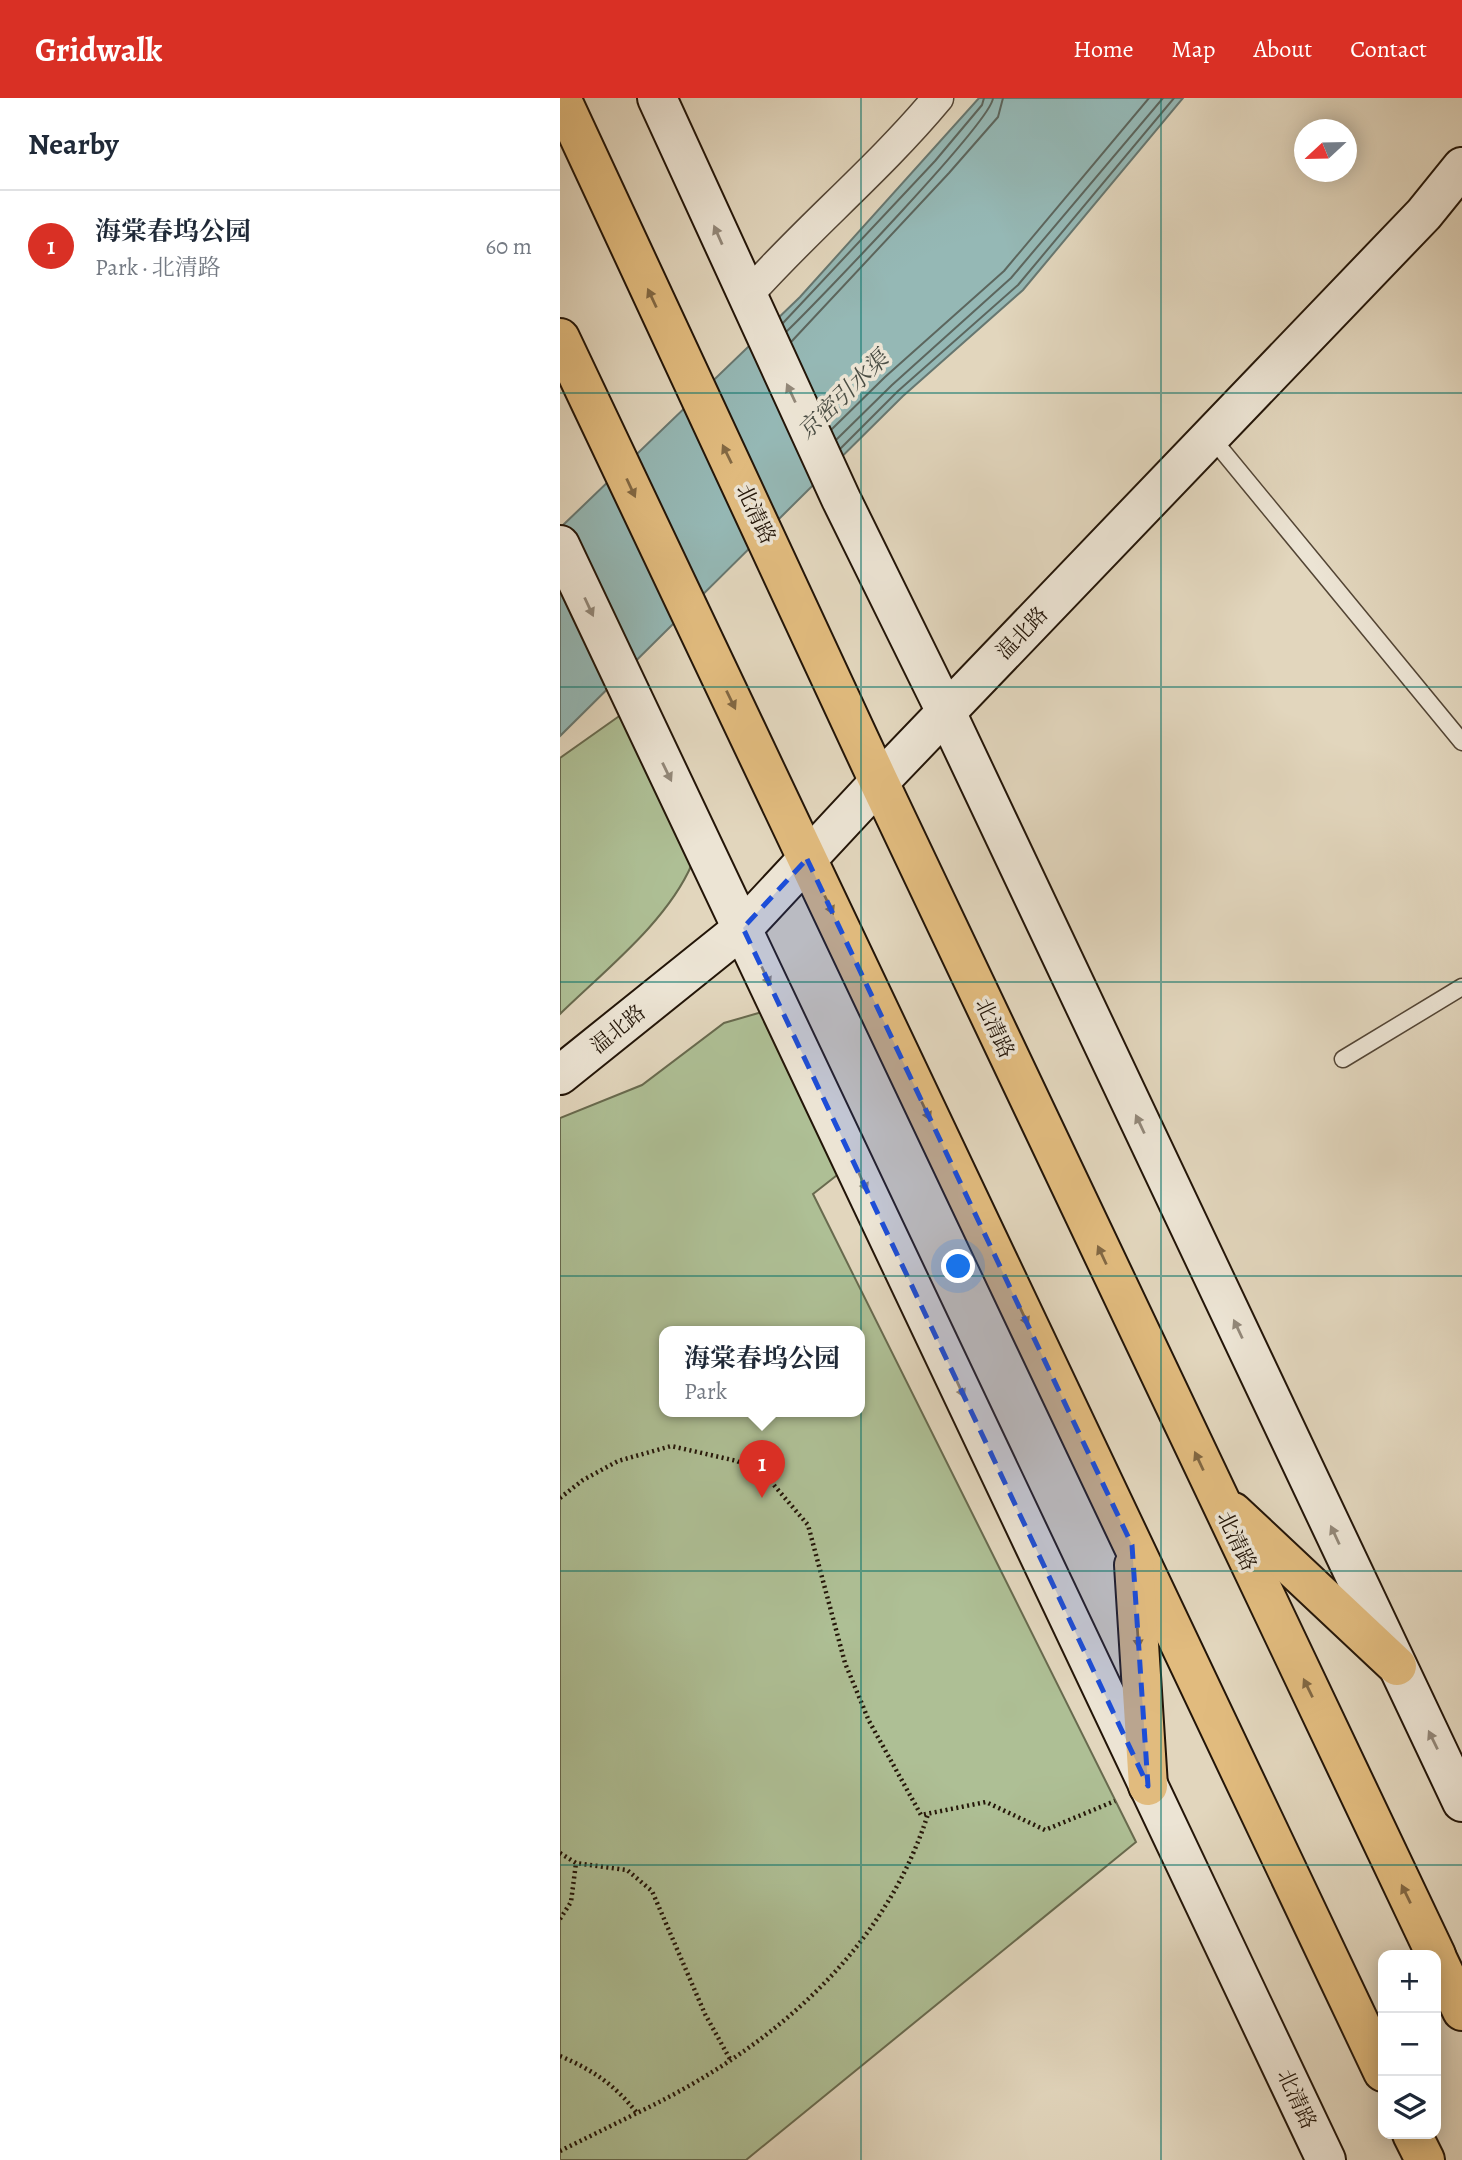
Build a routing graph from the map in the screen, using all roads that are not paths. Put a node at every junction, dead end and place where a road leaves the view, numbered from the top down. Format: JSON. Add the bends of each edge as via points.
{"nodes":[{"id":1,"x":561,"y":98,"type":"edge"},
{"id":2,"x":657,"y":98,"type":"edge"},
{"id":3,"x":938,"y":98,"type":"edge"},
{"id":4,"x":1462,"y":167,"type":"edge"},
{"id":5,"x":746,"y":297,"type":"junction"},
{"id":6,"x":560,"y":338,"type":"edge"},
{"id":7,"x":1211,"y":437,"type":"junction"},
{"id":8,"x":560,"y":545,"type":"edge"},
{"id":9,"x":946,"y":712,"type":"junction"},
{"id":10,"x":1462,"y":742,"type":"edge"},
{"id":11,"x":879,"y":782,"type":"junction"},
{"id":12,"x":807,"y":859,"type":"junction"},
{"id":13,"x":743,"y":928,"type":"junction"},
{"id":14,"x":1462,"y":987,"type":"edge"},
{"id":15,"x":1343,"y":1059,"type":"dead end"},
{"id":16,"x":560,"y":1076,"type":"edge"},
{"id":17,"x":1216,"y":1497,"type":"junction"},
{"id":18,"x":1132,"y":1545,"type":"junction"},
{"id":19,"x":1397,"y":1667,"type":"junction"},
{"id":20,"x":1132,"y":1793,"type":"junction"},
{"id":21,"x":1462,"y":1802,"type":"edge"},
{"id":22,"x":1434,"y":1950,"type":"edge"},
{"id":23,"x":1441,"y":1966,"type":"edge"},
{"id":24,"x":1462,"y":2011,"type":"edge"},
{"id":25,"x":1378,"y":2062,"type":"edge"},
{"id":26,"x":1414,"y":2139,"type":"edge"},
{"id":27,"x":1326,"y":2160,"type":"edge"},
{"id":28,"x":1425,"y":2160,"type":"edge"}],
"edges":[{"from":11,"to":1,"type":"main road","name":"北清路","one_way":true},
{"from":5,"to":2,"type":"street","one_way":true},
{"from":3,"to":5,"type":"street"},
{"from":4,"to":7,"type":"street","name":"温北路","via":[[1424,214]]},
{"from":9,"to":5,"type":"street","one_way":true},
{"from":6,"to":12,"type":"main road","one_way":true},
{"from":7,"to":9,"type":"street","name":"温北路"},
{"from":7,"to":10,"type":"lane"},
{"from":8,"to":13,"type":"street","name":"北清路","one_way":true},
{"from":9,"to":11,"type":"street","name":"温北路"},
{"from":19,"to":9,"type":"street","one_way":true},
{"from":11,"to":12,"type":"street","name":"温北路"},
{"from":17,"to":11,"type":"main road","name":"北清路","one_way":true},
{"from":12,"to":13,"type":"street","name":"温北路"},
{"from":12,"to":18,"type":"main road","one_way":true},
{"from":13,"to":16,"type":"street","name":"温北路"},
{"from":13,"to":20,"type":"street","name":"北清路","one_way":true},
{"from":14,"to":15,"type":"lane"},
{"from":17,"to":19,"type":"main road"},
{"from":22,"to":17,"type":"main road","name":"北清路","one_way":true},
{"from":18,"to":20,"type":"main road","one_way":true},
{"from":18,"to":25,"type":"main road"},
{"from":21,"to":19,"type":"street","one_way":true},
{"from":20,"to":27,"type":"street","name":"北清路"},
{"from":23,"to":24,"type":"main road","name":"北清路"},
{"from":26,"to":28,"type":"main road"}]}
